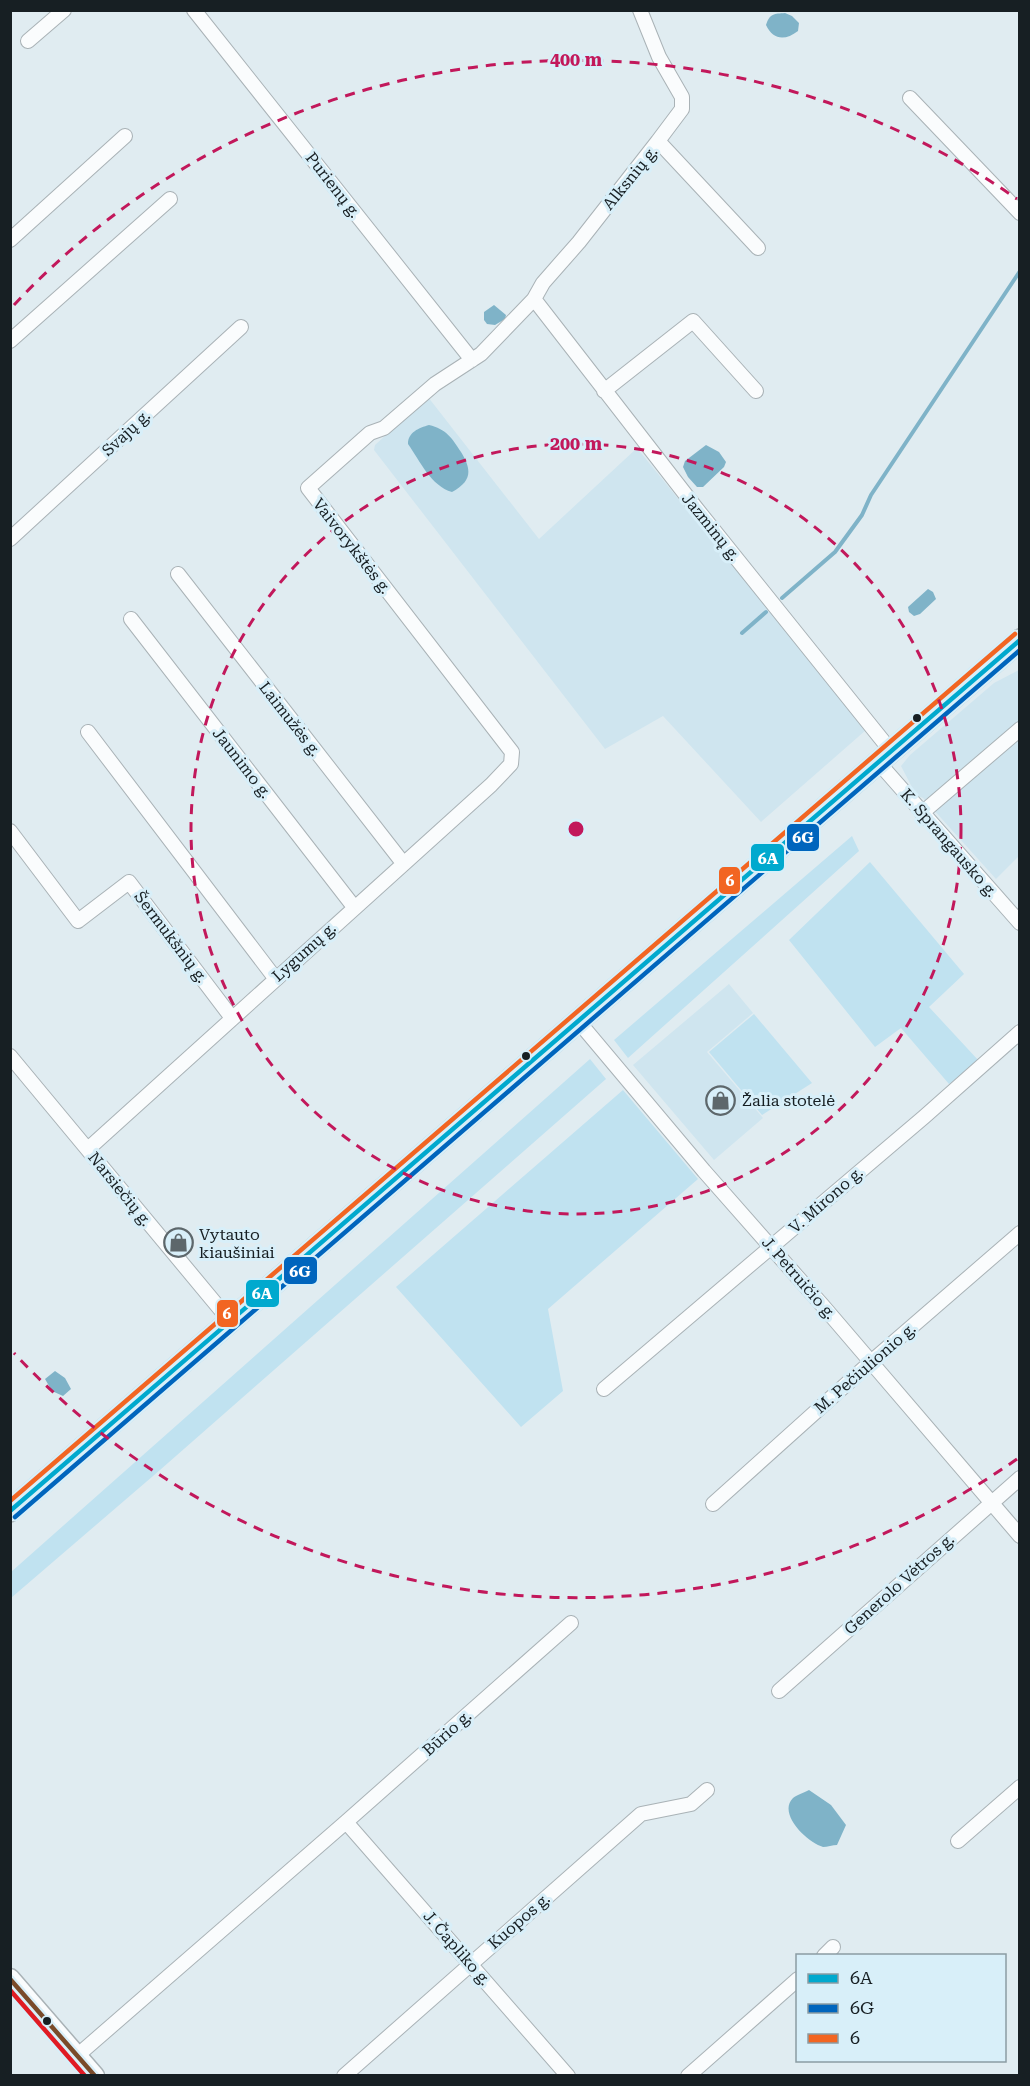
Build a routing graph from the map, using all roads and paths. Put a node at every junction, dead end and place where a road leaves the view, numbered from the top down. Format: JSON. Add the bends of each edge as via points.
{"nodes":[{"id":1,"x":64,"y":10,"type":"edge"},
{"id":2,"x":194,"y":10,"type":"edge"},
{"id":3,"x":640,"y":10,"type":"edge"},
{"id":4,"x":28,"y":42,"type":"dead end"},
{"id":5,"x":910,"y":98,"type":"dead end"},
{"id":6,"x":125,"y":136,"type":"dead end"},
{"id":7,"x":658,"y":141,"type":"junction"},
{"id":8,"x":170,"y":199,"type":"dead end"},
{"id":9,"x":1020,"y":213,"type":"edge"},
{"id":10,"x":10,"y":240,"type":"edge"},
{"id":11,"x":758,"y":248,"type":"dead end"},
{"id":12,"x":534,"y":299,"type":"junction"},
{"id":13,"x":242,"y":327,"type":"dead end"},
{"id":14,"x":10,"y":341,"type":"edge"},
{"id":15,"x":472,"y":360,"type":"junction"},
{"id":16,"x":604,"y":391,"type":"junction"},
{"id":17,"x":756,"y":391,"type":"dead end"},
{"id":18,"x":10,"y":539,"type":"edge"},
{"id":19,"x":178,"y":574,"type":"dead end"},
{"id":20,"x":131,"y":619,"type":"dead end"},
{"id":21,"x":1020,"y":640,"type":"edge"},
{"id":22,"x":1020,"y":729,"type":"edge"},
{"id":23,"x":88,"y":732,"type":"dead end"},
{"id":24,"x":512,"y":752,"type":"joint"},
{"id":25,"x":885,"y":756,"type":"junction"},
{"id":26,"x":922,"y":813,"type":"junction"},
{"id":27,"x":10,"y":831,"type":"edge"},
{"id":28,"x":403,"y":863,"type":"junction"},
{"id":29,"x":354,"y":907,"type":"junction"},
{"id":30,"x":1020,"y":923,"type":"edge"},
{"id":31,"x":275,"y":978,"type":"junction"},
{"id":32,"x":232,"y":1018,"type":"junction"},
{"id":33,"x":578,"y":1021,"type":"junction"},
{"id":34,"x":1020,"y":1032,"type":"edge"},
{"id":35,"x":10,"y":1056,"type":"edge"},
{"id":36,"x":88,"y":1149,"type":"junction"},
{"id":37,"x":1020,"y":1233,"type":"edge"},
{"id":38,"x":771,"y":1247,"type":"junction"},
{"id":39,"x":231,"y":1321,"type":"junction"},
{"id":40,"x":871,"y":1362,"type":"junction"},
{"id":41,"x":604,"y":1389,"type":"dead end"},
{"id":42,"x":1020,"y":1478,"type":"edge"},
{"id":43,"x":991,"y":1503,"type":"junction"},
{"id":44,"x":712,"y":1504,"type":"dead end"},
{"id":45,"x":10,"y":1511,"type":"edge"},
{"id":46,"x":1020,"y":1536,"type":"edge"},
{"id":47,"x":571,"y":1623,"type":"dead end"},
{"id":48,"x":779,"y":1691,"type":"dead end"},
{"id":49,"x":1020,"y":1787,"type":"edge"},
{"id":50,"x":707,"y":1790,"type":"dead end"},
{"id":51,"x":346,"y":1822,"type":"junction"},
{"id":52,"x":958,"y":1841,"type":"dead end"},
{"id":53,"x":471,"y":1963,"type":"junction"},
{"id":54,"x":10,"y":1978,"type":"edge"},
{"id":55,"x":796,"y":1981,"type":"edge"},
{"id":56,"x":78,"y":2055,"type":"junction"},
{"id":57,"x":95,"y":2076,"type":"edge"},
{"id":58,"x":344,"y":2076,"type":"edge"},
{"id":59,"x":568,"y":2076,"type":"edge"},
{"id":60,"x":688,"y":2076,"type":"edge"}],
"edges":[{"from":1,"to":4,"type":"street"},
{"from":2,"to":15,"type":"street","name":"Purienų g."},
{"from":3,"to":7,"type":"street","via":[[659,57],[682,97],[682,109]]},
{"from":5,"to":9,"type":"street"},
{"from":6,"to":10,"type":"street"},
{"from":7,"to":11,"type":"street","name":"Alksnių g."},
{"from":7,"to":12,"type":"street","name":"Alksnių g."},
{"from":8,"to":14,"type":"street"},
{"from":12,"to":15,"type":"street","name":"Vaivorykštės g."},
{"from":12,"to":16,"type":"street","name":"Jazminų g."},
{"from":13,"to":18,"type":"street","name":"Svajų g."},
{"from":15,"to":24,"type":"street","name":"Vaivorykštės g.","via":[[435,384],[384,428],[370,433],[308,488]]},
{"from":16,"to":17,"type":"street","via":[[693,321]]},
{"from":16,"to":25,"type":"street","name":"Jazminų g."},
{"from":19,"to":28,"type":"street","name":"Laimužės g."},
{"from":20,"to":29,"type":"street","name":"Jaunimo g."},
{"from":21,"to":25,"type":"main road"},
{"from":22,"to":26,"type":"street"},
{"from":23,"to":31,"type":"street"},
{"from":24,"to":28,"type":"street","name":"Lygumų g.","via":[[511,764],[491,785]]},
{"from":25,"to":26,"type":"street","name":"K. Sprangausko g."},
{"from":25,"to":33,"type":"main road"},
{"from":26,"to":30,"type":"street","name":"K. Sprangausko g."},
{"from":27,"to":32,"type":"street","name":"Šermukšnių g.","via":[[78,921],[129,882]]},
{"from":28,"to":29,"type":"street","name":"Lygumų g."},
{"from":29,"to":31,"type":"street","name":"Lygumų g."},
{"from":31,"to":32,"type":"street","name":"Lygumų g."},
{"from":32,"to":36,"type":"street","name":"Lygumų g."},
{"from":33,"to":38,"type":"street","name":"J. Petruičio g."},
{"from":33,"to":39,"type":"main road"},
{"from":34,"to":38,"type":"street","name":"V. Mirono g."},
{"from":35,"to":36,"type":"street","name":"Narsiečių g."},
{"from":36,"to":39,"type":"street","name":"Narsiečių g."},
{"from":37,"to":40,"type":"street","name":"M. Pečiulionio g."},
{"from":38,"to":40,"type":"street","name":"J. Petruičio g."},
{"from":38,"to":41,"type":"street","name":"V. Mirono g."},
{"from":39,"to":45,"type":"main road"},
{"from":40,"to":43,"type":"street","name":"J. Petruičio g."},
{"from":40,"to":44,"type":"street","name":"M. Pečiulionio g."},
{"from":42,"to":43,"type":"street","name":"Generolo Vėtros g."},
{"from":43,"to":46,"type":"street","name":"J. Petruičio g."},
{"from":43,"to":48,"type":"street","name":"Generolo Vėtros g."},
{"from":47,"to":51,"type":"street","name":"Būrio g."},
{"from":49,"to":52,"type":"street"},
{"from":50,"to":53,"type":"street","name":"Kuopos g.","via":[[691,1804],[642,1814]]},
{"from":51,"to":53,"type":"street","name":"J. Čapliko g."},
{"from":51,"to":56,"type":"street","name":"Būrio g."},
{"from":53,"to":58,"type":"street","name":"Kuopos g."},
{"from":53,"to":59,"type":"street","name":"J. Čapliko g."},
{"from":54,"to":56,"type":"street"},
{"from":55,"to":60,"type":"street"},
{"from":56,"to":57,"type":"street"}]}
